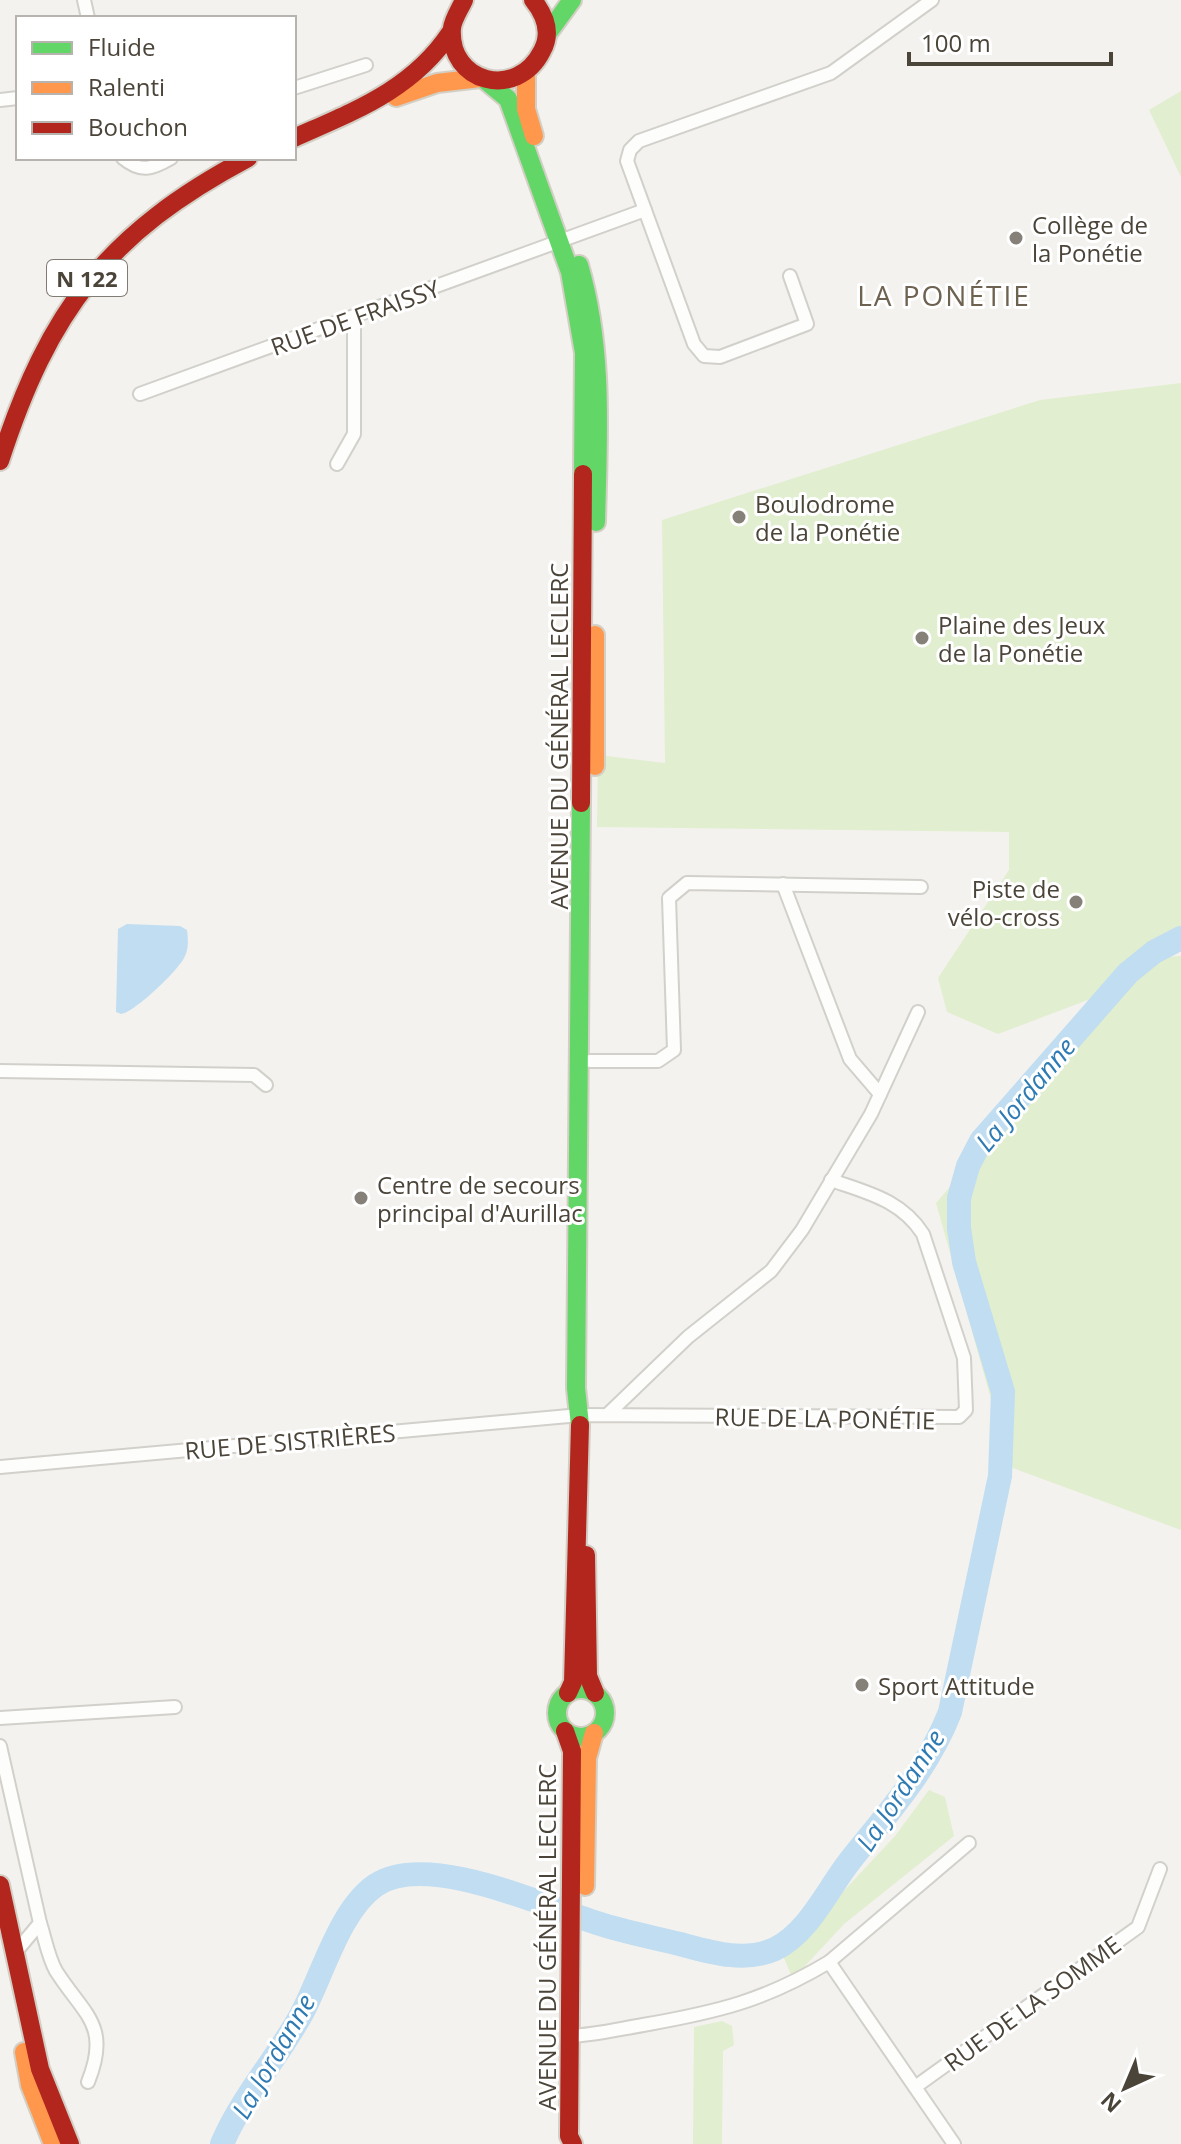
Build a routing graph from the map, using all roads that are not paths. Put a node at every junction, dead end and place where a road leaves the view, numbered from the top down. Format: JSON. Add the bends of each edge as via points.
{"nodes":[{"id":1,"x":533,"y":0,"type":"edge"},
{"id":2,"x":572,"y":0,"type":"edge"},
{"id":3,"x":932,"y":0,"type":"edge"},
{"id":4,"x":460,"y":3,"type":"edge"},
{"id":5,"x":450,"y":33,"type":"junction"},
{"id":6,"x":548,"y":33,"type":"junction"},
{"id":7,"x":366,"y":65,"type":"dead end"},
{"id":8,"x":526,"y":74,"type":"junction"},
{"id":9,"x":483,"y":79,"type":"junction"},
{"id":10,"x":296,"y":87,"type":"edge"},
{"id":11,"x":344,"y":116,"type":"junction"},
{"id":12,"x":296,"y":137,"type":"edge"},
{"id":13,"x":126,"y":160,"type":"edge"},
{"id":14,"x":168,"y":160,"type":"edge"},
{"id":15,"x":244,"y":160,"type":"edge"},
{"id":16,"x":645,"y":210,"type":"junction"},
{"id":17,"x":564,"y":242,"type":"junction"},
{"id":18,"x":790,"y":276,"type":"dead end"},
{"id":19,"x":354,"y":317,"type":"junction"},
{"id":20,"x":140,"y":394,"type":"dead end"},
{"id":21,"x":0,"y":461,"type":"edge"},
{"id":22,"x":337,"y":464,"type":"dead end"},
{"id":23,"x":783,"y":884,"type":"junction"},
{"id":24,"x":921,"y":887,"type":"dead end"},
{"id":25,"x":918,"y":1012,"type":"dead end"},
{"id":26,"x":590,"y":1061,"type":"junction"},
{"id":27,"x":0,"y":1071,"type":"edge"},
{"id":28,"x":266,"y":1085,"type":"dead end"},
{"id":29,"x":880,"y":1094,"type":"junction"},
{"id":30,"x":831,"y":1180,"type":"junction"},
{"id":31,"x":580,"y":1415,"type":"junction"},
{"id":32,"x":607,"y":1415,"type":"junction"},
{"id":33,"x":0,"y":1467,"type":"edge"},
{"id":34,"x":579,"y":1509,"type":"junction"},
{"id":35,"x":568,"y":1693,"type":"junction"},
{"id":36,"x":595,"y":1693,"type":"junction"},
{"id":37,"x":175,"y":1707,"type":"dead end"},
{"id":38,"x":0,"y":1718,"type":"edge"},
{"id":39,"x":565,"y":1731,"type":"junction"},
{"id":40,"x":594,"y":1733,"type":"junction"},
{"id":41,"x":0,"y":1746,"type":"edge"},
{"id":42,"x":969,"y":1843,"type":"dead end"},
{"id":43,"x":1160,"y":1869,"type":"dead end"},
{"id":44,"x":579,"y":1881,"type":"junction"},
{"id":45,"x":0,"y":1885,"type":"edge"},
{"id":46,"x":40,"y":1923,"type":"junction"},
{"id":47,"x":0,"y":1927,"type":"edge"},
{"id":48,"x":14,"y":1954,"type":"junction"},
{"id":49,"x":829,"y":1962,"type":"junction"},
{"id":50,"x":576,"y":2036,"type":"junction"},
{"id":51,"x":88,"y":2082,"type":"dead end"},
{"id":52,"x":30,"y":2085,"type":"junction"},
{"id":53,"x":915,"y":2087,"type":"junction"},
{"id":54,"x":45,"y":2144,"type":"edge"},
{"id":55,"x":53,"y":2144,"type":"edge"},
{"id":56,"x":70,"y":2144,"type":"edge"},
{"id":57,"x":576,"y":2144,"type":"edge"},
{"id":58,"x":954,"y":2144,"type":"edge"}],
"edges":[{"from":1,"to":6,"type":"street"},
{"from":2,"to":6,"type":"street"},
{"from":3,"to":16,"type":"street","via":[[831,73],[639,141],[627,161]]},
{"from":4,"to":5,"type":"street"},
{"from":5,"to":9,"type":"street","name":"AVENUE DU GÉNÉRAL LECLERC","via":[[458,60]]},
{"from":5,"to":11,"type":"street","via":[[416,74]]},
{"from":6,"to":8,"type":"street","via":[[543,53]]},
{"from":7,"to":10,"type":"street"},
{"from":8,"to":9,"type":"street","via":[[503,82]]},
{"from":8,"to":17,"type":"street","name":"AVENUE DU GÉNÉRAL LECLERC","via":[[526,109]]},
{"from":9,"to":11,"type":"street","via":[[424,86]]},
{"from":9,"to":17,"type":"street","name":"AVENUE DU GÉNÉRAL LECLERC","via":[[508,99]]},
{"from":11,"to":12,"type":"street"},
{"from":13,"to":14,"type":"street","via":[[137,169],[152,169]]},
{"from":15,"to":21,"type":"street","number":"N 122","via":[[170,200],[92,271],[40,351]]},
{"from":16,"to":17,"type":"street","name":"RUE DE FRAISSY"},
{"from":16,"to":18,"type":"street","via":[[694,344],[704,356],[720,357],[807,324]]},
{"from":17,"to":19,"type":"street","name":"RUE DE FRAISSY"},
{"from":17,"to":26,"type":"street","name":"AVENUE DU GÉNÉRAL LECLERC","via":[[593,319],[597,390]]},
{"from":17,"to":31,"type":"street","name":"AVENUE DU GÉNÉRAL LECLERC","via":[[584,353],[576,1388]]},
{"from":19,"to":20,"type":"street","name":"RUE DE FRAISSY"},
{"from":19,"to":22,"type":"street","via":[[354,434]]},
{"from":23,"to":24,"type":"street"},
{"from":23,"to":26,"type":"street","via":[[687,883],[669,898],[674,1050],[658,1061]]},
{"from":23,"to":29,"type":"street","via":[[850,1059]]},
{"from":25,"to":29,"type":"street"},
{"from":26,"to":31,"type":"street","name":"AVENUE DU GÉNÉRAL LECLERC","via":[[588,1389]]},
{"from":27,"to":28,"type":"street","via":[[254,1075]]},
{"from":29,"to":30,"type":"street"},
{"from":30,"to":32,"type":"street","via":[[771,1271],[688,1337]]},
{"from":30,"to":32,"type":"street","name":"RUE DE LA PONÉTIE","via":[[892,1202],[923,1234],[964,1358],[966,1410],[949,1419]]},
{"from":31,"to":32,"type":"street","name":"RUE DE LA PONÉTIE"},
{"from":31,"to":33,"type":"street","name":"RUE DE SISTRIÈRES"},
{"from":31,"to":34,"type":"street","name":"AVENUE DU GÉNÉRAL LECLERC"},
{"from":34,"to":35,"type":"street","name":"AVENUE DU GÉNÉRAL LECLERC","via":[[574,1521],[573,1682]]},
{"from":34,"to":36,"type":"street","name":"AVENUE DU GÉNÉRAL LECLERC","via":[[586,1527],[588,1676]]},
{"from":35,"to":36,"type":"street"},
{"from":35,"to":39,"type":"street","name":"AVENUE DU GÉNÉRAL LECLERC","via":[[557,1709]]},
{"from":36,"to":40,"type":"street","name":"AVENUE DU GÉNÉRAL LECLERC","via":[[605,1713]]},
{"from":37,"to":38,"type":"street"},
{"from":39,"to":40,"type":"street","name":"AVENUE DU GÉNÉRAL LECLERC","via":[[580,1737]]},
{"from":39,"to":44,"type":"street","name":"AVENUE DU GÉNÉRAL LECLERC","via":[[572,1751]]},
{"from":40,"to":44,"type":"street","name":"AVENUE DU GÉNÉRAL LECLERC","via":[[587,1758]]},
{"from":41,"to":46,"type":"street"},
{"from":42,"to":49,"type":"street"},
{"from":43,"to":53,"type":"street","name":"RUE DE LA SOMME","via":[[1138,1927]]},
{"from":44,"to":50,"type":"street","name":"AVENUE DU GÉNÉRAL LECLERC"},
{"from":45,"to":48,"type":"street"},
{"from":46,"to":48,"type":"street"},
{"from":46,"to":51,"type":"street","via":[[53,1966],[90,2013],[98,2036]]},
{"from":47,"to":52,"type":"street"},
{"from":48,"to":56,"type":"street","via":[[40,2069]]},
{"from":49,"to":50,"type":"street","via":[[752,2002]]},
{"from":49,"to":53,"type":"street"},
{"from":50,"to":57,"type":"street","name":"AVENUE DU GÉNÉRAL LECLERC"},
{"from":52,"to":54,"type":"street"},
{"from":52,"to":55,"type":"street"},
{"from":53,"to":58,"type":"street"}]}
